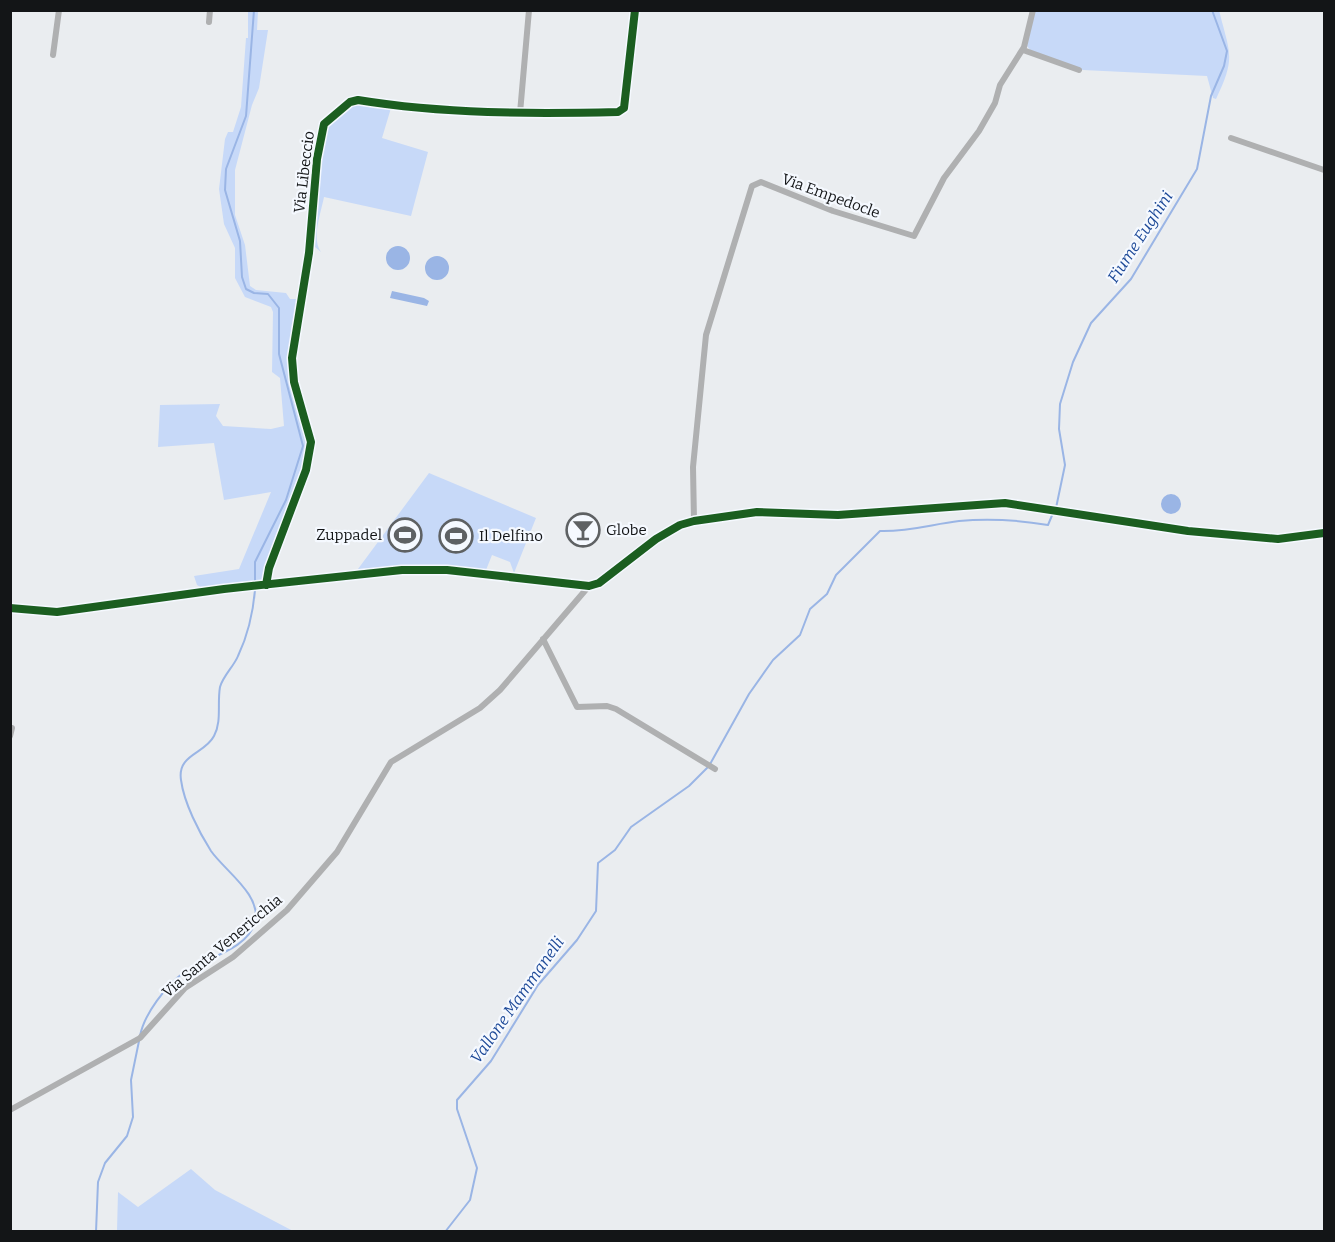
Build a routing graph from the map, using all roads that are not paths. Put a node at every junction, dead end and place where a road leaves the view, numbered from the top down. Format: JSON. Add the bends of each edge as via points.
{"nodes":[{"id":1,"x":59,"y":10,"type":"edge"},
{"id":2,"x":210,"y":10,"type":"edge"},
{"id":3,"x":529,"y":10,"type":"edge"},
{"id":4,"x":635,"y":10,"type":"edge"},
{"id":5,"x":1034,"y":10,"type":"edge"},
{"id":6,"x":209,"y":22,"type":"dead end"},
{"id":7,"x":1023,"y":50,"type":"junction"},
{"id":8,"x":53,"y":55,"type":"dead end"},
{"id":9,"x":1079,"y":70,"type":"dead end"},
{"id":10,"x":520,"y":113,"type":"junction"},
{"id":11,"x":1231,"y":138,"type":"dead end"},
{"id":12,"x":1324,"y":170,"type":"edge"},
{"id":13,"x":694,"y":520,"type":"junction"},
{"id":14,"x":1324,"y":533,"type":"edge"},
{"id":15,"x":266,"y":585,"type":"junction"},
{"id":16,"x":589,"y":586,"type":"junction"},
{"id":17,"x":10,"y":608,"type":"edge"},
{"id":18,"x":543,"y":639,"type":"junction"},
{"id":19,"x":12,"y":728,"type":"dead end"},
{"id":20,"x":10,"y":736,"type":"edge"},
{"id":21,"x":715,"y":769,"type":"dead end"},
{"id":22,"x":10,"y":1110,"type":"edge"}],
"edges":[{"from":1,"to":8,"type":"street"},
{"from":2,"to":6,"type":"street"},
{"from":3,"to":10,"type":"street"},
{"from":4,"to":10,"type":"street","name":"Via Libeccio","via":[[622,111]]},
{"from":5,"to":7,"type":"street","name":"Via Empedocle"},
{"from":7,"to":9,"type":"street"},
{"from":7,"to":13,"type":"street","name":"Via Empedocle","via":[[1000,85],[985,122],[944,178],[914,237],[760,182],[752,186],[706,335],[693,467]]},
{"from":10,"to":15,"type":"street","name":"Via Libeccio","via":[[425,110],[358,100],[324,124],[292,358],[294,382],[309,429],[310,453]]},
{"from":11,"to":12,"type":"street"},
{"from":13,"to":14,"type":"street","via":[[757,512],[838,515],[1005,503],[1188,531],[1278,539]]},
{"from":13,"to":16,"type":"street","via":[[656,539],[599,583]]},
{"from":15,"to":16,"type":"street","via":[[385,571],[447,570]]},
{"from":15,"to":17,"type":"street","via":[[57,612]]},
{"from":16,"to":18,"type":"street","name":"Via Santa Venericchia"},
{"from":18,"to":21,"type":"street","via":[[578,707],[616,709]]},
{"from":18,"to":22,"type":"street","name":"Via Santa Venericchia","via":[[480,708],[391,762],[337,852],[287,910],[233,957],[185,988],[140,1038]]},
{"from":19,"to":20,"type":"street"}]}
